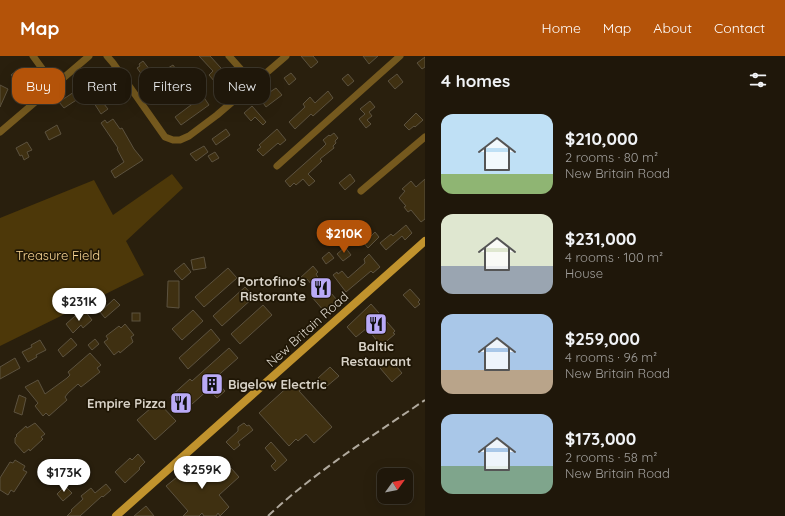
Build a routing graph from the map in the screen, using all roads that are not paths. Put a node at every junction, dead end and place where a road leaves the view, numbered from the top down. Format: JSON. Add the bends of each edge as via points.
{"nodes":[{"id":1,"x":33,"y":56,"type":"edge"},
{"id":2,"x":89,"y":56,"type":"edge"},
{"id":3,"x":107,"y":56,"type":"edge"},
{"id":4,"x":229,"y":56,"type":"edge"},
{"id":5,"x":286,"y":56,"type":"edge"},
{"id":6,"x":400,"y":56,"type":"edge"},
{"id":7,"x":42,"y":68,"type":"edge"},
{"id":8,"x":240,"y":68,"type":"edge"},
{"id":9,"x":270,"y":70,"type":"edge"},
{"id":10,"x":65,"y":76,"type":"edge"},
{"id":11,"x":32,"y":104,"type":"edge"},
{"id":12,"x":230,"y":104,"type":"edge"},
{"id":13,"x":0,"y":132,"type":"edge"},
{"id":14,"x":425,"y":136,"type":"edge"},
{"id":15,"x":277,"y":166,"type":"dead end"},
{"id":16,"x":361,"y":191,"type":"dead end"},
{"id":17,"x":425,"y":241,"type":"edge"},
{"id":18,"x":116,"y":516,"type":"edge"}],
"edges":[{"from":1,"to":7,"type":"street"},
{"from":2,"to":10,"type":"street"},
{"from":3,"to":12,"type":"street","via":[[165,137],[172,140],[189,136]]},
{"from":4,"to":8,"type":"street"},
{"from":5,"to":9,"type":"street"},
{"from":6,"to":15,"type":"street"},
{"from":11,"to":13,"type":"street"},
{"from":14,"to":16,"type":"street"},
{"from":17,"to":18,"type":"main road","name":"New Britain Road"}]}
